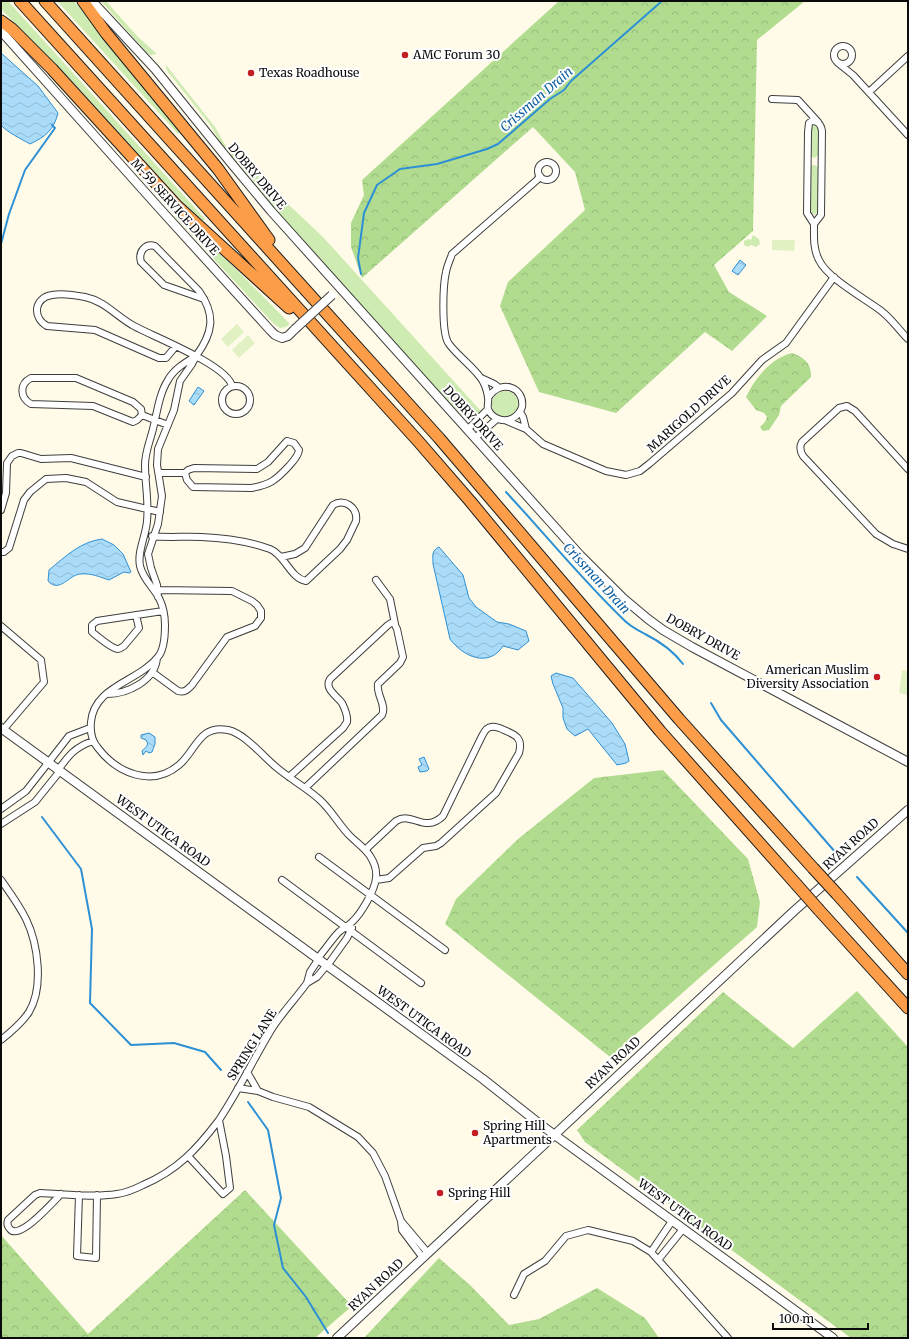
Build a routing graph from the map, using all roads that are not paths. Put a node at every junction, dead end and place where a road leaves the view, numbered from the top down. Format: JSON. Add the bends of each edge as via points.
{"nodes":[{"id":1,"x":20,"y":1,"type":"edge"},
{"id":2,"x":44,"y":1,"type":"edge"},
{"id":3,"x":83,"y":1,"type":"edge"},
{"id":4,"x":92,"y":1,"type":"edge"},
{"id":5,"x":1,"y":21,"type":"edge"},
{"id":6,"x":1,"y":31,"type":"edge"},
{"id":7,"x":908,"y":56,"type":"edge"},
{"id":8,"x":851,"y":60,"type":"junction"},
{"id":9,"x":838,"y":63,"type":"junction"},
{"id":10,"x":853,"y":75,"type":"junction"},
{"id":11,"x":869,"y":92,"type":"junction"},
{"id":12,"x":772,"y":99,"type":"dead end"},
{"id":13,"x":808,"y":110,"type":"junction"},
{"id":14,"x":809,"y":123,"type":"junction"},
{"id":15,"x":820,"y":124,"type":"junction"},
{"id":16,"x":908,"y":135,"type":"edge"},
{"id":17,"x":540,"y":176,"type":"dead end"},
{"id":18,"x":814,"y":224,"type":"junction"},
{"id":19,"x":834,"y":277,"type":"junction"},
{"id":20,"x":302,"y":286,"type":"junction"},
{"id":21,"x":340,"y":289,"type":"junction"},
{"id":22,"x":204,"y":299,"type":"junction"},
{"id":23,"x":908,"y":339,"type":"edge"},
{"id":24,"x":176,"y":346,"type":"junction"},
{"id":25,"x":335,"y":349,"type":"junction"},
{"id":26,"x":196,"y":356,"type":"junction"},
{"id":27,"x":481,"y":378,"type":"junction"},
{"id":28,"x":232,"y":386,"type":"junction"},
{"id":29,"x":498,"y":387,"type":"junction"},
{"id":30,"x":488,"y":398,"type":"junction"},
{"id":31,"x":488,"y":409,"type":"junction"},
{"id":32,"x":520,"y":412,"type":"junction"},
{"id":33,"x":142,"y":415,"type":"junction"},
{"id":34,"x":497,"y":419,"type":"junction"},
{"id":35,"x":155,"y":420,"type":"junction"},
{"id":36,"x":507,"y":421,"type":"junction"},
{"id":37,"x":168,"y":425,"type":"junction"},
{"id":38,"x":526,"y":429,"type":"junction"},
{"id":39,"x":467,"y":430,"type":"junction"},
{"id":40,"x":475,"y":438,"type":"junction"},
{"id":41,"x":908,"y":469,"type":"edge"},
{"id":42,"x":184,"y":473,"type":"junction"},
{"id":43,"x":159,"y":475,"type":"junction"},
{"id":44,"x":146,"y":477,"type":"junction"},
{"id":45,"x":1,"y":510,"type":"edge"},
{"id":46,"x":148,"y":510,"type":"junction"},
{"id":47,"x":160,"y":512,"type":"junction"},
{"id":48,"x":145,"y":534,"type":"junction"},
{"id":49,"x":154,"y":536,"type":"junction"},
{"id":50,"x":908,"y":549,"type":"edge"},
{"id":51,"x":1,"y":552,"type":"edge"},
{"id":52,"x":281,"y":557,"type":"junction"},
{"id":53,"x":376,"y":580,"type":"dead end"},
{"id":54,"x":158,"y":593,"type":"junction"},
{"id":55,"x":163,"y":611,"type":"junction"},
{"id":56,"x":136,"y":615,"type":"junction"},
{"id":57,"x":395,"y":624,"type":"junction"},
{"id":58,"x":1,"y":626,"type":"edge"},
{"id":59,"x":157,"y":658,"type":"junction"},
{"id":60,"x":152,"y":672,"type":"junction"},
{"id":61,"x":107,"y":694,"type":"junction"},
{"id":62,"x":90,"y":728,"type":"junction"},
{"id":63,"x":2,"y":729,"type":"edge"},
{"id":64,"x":93,"y":741,"type":"junction"},
{"id":65,"x":908,"y":762,"type":"edge"},
{"id":66,"x":48,"y":763,"type":"junction"},
{"id":67,"x":59,"y":771,"type":"junction"},
{"id":68,"x":289,"y":777,"type":"junction"},
{"id":69,"x":305,"y":788,"type":"junction"},
{"id":70,"x":1,"y":809,"type":"edge"},
{"id":71,"x":908,"y":810,"type":"edge"},
{"id":72,"x":1,"y":824,"type":"edge"},
{"id":73,"x":366,"y":850,"type":"junction"},
{"id":74,"x":319,"y":857,"type":"dead end"},
{"id":75,"x":1,"y":880,"type":"edge"},
{"id":76,"x":282,"y":880,"type":"dead end"},
{"id":77,"x":376,"y":880,"type":"junction"},
{"id":78,"x":370,"y":895,"type":"junction"},
{"id":79,"x":352,"y":922,"type":"junction"},
{"id":80,"x":345,"y":926,"type":"junction"},
{"id":81,"x":351,"y":931,"type":"junction"},
{"id":82,"x":445,"y":950,"type":"dead end"},
{"id":83,"x":318,"y":960,"type":"junction"},
{"id":84,"x":326,"y":966,"type":"junction"},
{"id":85,"x":908,"y":974,"type":"edge"},
{"id":86,"x":307,"y":983,"type":"junction"},
{"id":87,"x":421,"y":983,"type":"dead end"},
{"id":88,"x":908,"y":1008,"type":"edge"},
{"id":89,"x":1,"y":1040,"type":"edge"},
{"id":90,"x":247,"y":1072,"type":"junction"},
{"id":91,"x":238,"y":1088,"type":"junction"},
{"id":92,"x":258,"y":1091,"type":"junction"},
{"id":93,"x":219,"y":1120,"type":"junction"},
{"id":94,"x":554,"y":1134,"type":"junction"},
{"id":95,"x":188,"y":1156,"type":"junction"},
{"id":96,"x":61,"y":1194,"type":"junction"},
{"id":97,"x":79,"y":1195,"type":"junction"},
{"id":98,"x":97,"y":1195,"type":"junction"},
{"id":99,"x":672,"y":1221,"type":"junction"},
{"id":100,"x":683,"y":1229,"type":"junction"},
{"id":101,"x":651,"y":1252,"type":"junction"},
{"id":102,"x":426,"y":1256,"type":"junction"},
{"id":103,"x":658,"y":1260,"type":"junction"},
{"id":104,"x":514,"y":1295,"type":"dead end"},
{"id":105,"x":337,"y":1338,"type":"edge"},
{"id":106,"x":728,"y":1338,"type":"edge"},
{"id":107,"x":832,"y":1338,"type":"edge"}],
"edges":[{"from":1,"to":25,"type":"highway"},
{"from":2,"to":20,"type":"highway"},
{"from":3,"to":20,"type":"highway","via":[[106,33],[218,169]]},
{"from":4,"to":21,"type":"street","name":"DOBRY DRIVE","via":[[155,69],[253,191]]},
{"from":5,"to":25,"type":"highway","via":[[52,69],[176,205]]},
{"from":6,"to":21,"type":"street","name":"M-59 SERVICE DRIVE","bridge":true,"via":[[275,335],[282,338],[288,336]]},
{"from":7,"to":11,"type":"street"},
{"from":8,"to":9,"type":"street","via":[[844,64]]},
{"from":8,"to":9,"type":"street","via":[[851,51],[841,47],[835,53]]},
{"from":8,"to":10,"type":"street"},
{"from":9,"to":10,"type":"street"},
{"from":10,"to":11,"type":"street"},
{"from":11,"to":16,"type":"street"},
{"from":12,"to":13,"type":"street","via":[[796,100]]},
{"from":13,"to":14,"type":"street"},
{"from":13,"to":15,"type":"street"},
{"from":14,"to":15,"type":"street","via":[[815,120]]},
{"from":14,"to":18,"type":"street","via":[[807,213]]},
{"from":15,"to":18,"type":"street","via":[[821,215]]},
{"from":17,"to":27,"type":"street","name":"MARIGOLD DRIVE","via":[[452,254],[446,270],[445,334],[448,343]]},
{"from":18,"to":19,"type":"street","via":[[818,260]]},
{"from":19,"to":23,"type":"street","via":[[882,311]]},
{"from":19,"to":38,"type":"street","name":"MARIGOLD DRIVE","via":[[786,343],[762,360],[732,393],[640,471],[626,475],[606,472],[543,444]]},
{"from":20,"to":85,"type":"highway","bridge":true,"via":[[450,450],[684,724]]},
{"from":21,"to":39,"type":"street","name":"DOBRY DRIVE"},
{"from":22,"to":22,"type":"street","via":[[155,246],[149,245],[142,250],[141,262],[160,283]]},
{"from":22,"to":26,"type":"street","via":[[210,313],[210,330],[207,340]]},
{"from":24,"to":24,"type":"street","via":[[133,326],[106,305],[91,298],[54,295],[43,299],[37,307],[38,316],[47,326],[91,329],[159,358],[166,358]]},
{"from":24,"to":26,"type":"street"},
{"from":25,"to":88,"type":"highway","bridge":true,"via":[[455,483],[682,757]]},
{"from":26,"to":28,"type":"street","via":[[224,374]]},
{"from":26,"to":35,"type":"street","via":[[168,378],[162,390]]},
{"from":26,"to":37,"type":"street","via":[[180,381]]},
{"from":27,"to":29,"type":"street","name":"MARIGOLD DRIVE"},
{"from":27,"to":30,"type":"street","name":"MARIGOLD DRIVE"},
{"from":28,"to":28,"type":"street","via":[[237,385],[245,389],[250,397],[249,406],[242,413],[228,412],[222,405],[224,391]]},
{"from":29,"to":30,"type":"street"},
{"from":29,"to":32,"type":"street","name":"MARIGOLD DRIVE","via":[[509,386],[518,392],[522,402]]},
{"from":30,"to":31,"type":"street","name":"MARIGOLD DRIVE"},
{"from":31,"to":34,"type":"street"},
{"from":31,"to":39,"type":"street"},
{"from":32,"to":36,"type":"street"},
{"from":32,"to":38,"type":"street","name":"MARIGOLD DRIVE"},
{"from":33,"to":33,"type":"street","via":[[136,404],[76,378],[31,378],[22,389],[24,398],[31,404],[93,406],[133,422]]},
{"from":33,"to":35,"type":"street"},
{"from":34,"to":36,"type":"street","name":"MARIGOLD DRIVE"},
{"from":34,"to":40,"type":"street"},
{"from":35,"to":37,"type":"street"},
{"from":35,"to":44,"type":"street","via":[[146,457]]},
{"from":36,"to":38,"type":"street","name":"MARIGOLD DRIVE"},
{"from":37,"to":43,"type":"street","via":[[158,449]]},
{"from":39,"to":40,"type":"street","name":"DOBRY DRIVE"},
{"from":40,"to":65,"type":"street","name":"DOBRY DRIVE","via":[[606,582],[648,619],[684,642]]},
{"from":41,"to":50,"type":"street","via":[[855,411],[847,406],[839,408],[802,442],[800,449],[803,456],[868,527],[883,540]]},
{"from":42,"to":42,"type":"street","via":[[194,468],[257,469],[268,462],[286,441],[294,443],[299,450],[296,458],[272,482],[251,488],[193,487],[186,480]]},
{"from":42,"to":43,"type":"street"},
{"from":43,"to":44,"type":"street"},
{"from":43,"to":47,"type":"street","via":[[162,496]]},
{"from":44,"to":45,"type":"street","via":[[71,458],[40,459],[18,453],[7,463],[6,493]]},
{"from":44,"to":46,"type":"street"},
{"from":46,"to":47,"type":"street"},
{"from":46,"to":48,"type":"street"},
{"from":46,"to":51,"type":"street","via":[[117,502],[86,482],[66,478],[46,479],[27,495],[9,548]]},
{"from":47,"to":49,"type":"street"},
{"from":48,"to":49,"type":"street"},
{"from":48,"to":54,"type":"street","via":[[140,564],[144,576]]},
{"from":49,"to":52,"type":"street","via":[[238,540],[272,550]]},
{"from":49,"to":54,"type":"street","via":[[148,554]]},
{"from":52,"to":52,"type":"street","via":[[299,578],[308,581],[347,540],[357,517],[354,509],[345,502],[336,503],[329,509],[305,548],[295,554]]},
{"from":53,"to":57,"type":"street","via":[[390,599]]},
{"from":54,"to":55,"type":"street"},
{"from":54,"to":60,"type":"street","via":[[232,591],[255,603],[261,611],[261,617],[255,626],[227,637],[192,685],[183,692]]},
{"from":55,"to":56,"type":"street"},
{"from":55,"to":59,"type":"street","via":[[165,633]]},
{"from":56,"to":56,"type":"street","via":[[97,621],[92,624],[92,632],[113,648],[121,648],[139,628]]},
{"from":57,"to":68,"type":"street","via":[[388,625],[330,679],[328,687],[342,704],[348,722]]},
{"from":57,"to":69,"type":"street","via":[[403,657],[378,684],[378,692],[384,707],[382,715]]},
{"from":58,"to":63,"type":"street","via":[[41,660],[44,682]]},
{"from":59,"to":60,"type":"street","via":[[157,664]]},
{"from":59,"to":61,"type":"street","via":[[137,675]]},
{"from":60,"to":61,"type":"street","via":[[146,679],[129,689]]},
{"from":61,"to":62,"type":"street","via":[[95,705]]},
{"from":62,"to":64,"type":"street"},
{"from":62,"to":66,"type":"street","via":[[69,736]]},
{"from":63,"to":66,"type":"street","name":"WEST UTICA ROAD"},
{"from":64,"to":67,"type":"street","via":[[75,749]]},
{"from":64,"to":68,"type":"street","via":[[104,756],[122,769],[149,777],[165,773],[180,765],[206,733],[227,729],[241,736]]},
{"from":66,"to":67,"type":"street","name":"WEST UTICA ROAD"},
{"from":66,"to":70,"type":"street","via":[[26,791]]},
{"from":67,"to":72,"type":"street","via":[[35,802]]},
{"from":67,"to":83,"type":"street","name":"WEST UTICA ROAD"},
{"from":68,"to":69,"type":"street"},
{"from":69,"to":73,"type":"street","via":[[322,802],[349,835]]},
{"from":71,"to":94,"type":"street","name":"RYAN ROAD","via":[[794,911]]},
{"from":73,"to":77,"type":"street","via":[[374,865]]},
{"from":73,"to":77,"type":"street","via":[[402,818],[430,823],[443,816],[482,736],[489,727],[518,737],[519,753],[493,796],[439,845],[423,848],[392,876]]},
{"from":74,"to":78,"type":"street"},
{"from":75,"to":89,"type":"street","via":[[29,927],[34,944],[38,979],[28,1012]]},
{"from":76,"to":80,"type":"street"},
{"from":77,"to":78,"type":"street"},
{"from":78,"to":79,"type":"street"},
{"from":78,"to":82,"type":"street"},
{"from":79,"to":80,"type":"street","name":"SPRING LANE"},
{"from":79,"to":81,"type":"street"},
{"from":80,"to":81,"type":"street"},
{"from":80,"to":83,"type":"street","name":"SPRING LANE"},
{"from":81,"to":84,"type":"street","name":"SPRING LANE"},
{"from":81,"to":87,"type":"street"},
{"from":83,"to":84,"type":"street","name":"WEST UTICA ROAD"},
{"from":83,"to":86,"type":"street","name":"SPRING LANE","via":[[310,972]]},
{"from":84,"to":86,"type":"street","name":"SPRING LANE","via":[[317,977]]},
{"from":84,"to":94,"type":"street","name":"WEST UTICA ROAD","via":[[483,1079]]},
{"from":86,"to":90,"type":"street","name":"SPRING LANE","via":[[274,1026]]},
{"from":90,"to":91,"type":"street","name":"SPRING LANE"},
{"from":90,"to":92,"type":"street"},
{"from":91,"to":92,"type":"street"},
{"from":91,"to":93,"type":"street","name":"SPRING LANE"},
{"from":92,"to":102,"type":"street","via":[[310,1107],[358,1136],[373,1153],[385,1176],[401,1221]]},
{"from":93,"to":95,"type":"street","name":"SPRING LANE"},
{"from":93,"to":95,"type":"street","via":[[230,1188],[223,1194]]},
{"from":94,"to":99,"type":"street","name":"WEST UTICA ROAD"},
{"from":94,"to":102,"type":"street","name":"RYAN ROAD"},
{"from":95,"to":98,"type":"street","name":"SPRING LANE","via":[[180,1165],[138,1188],[117,1194]]},
{"from":96,"to":96,"type":"street","name":"SPRING LANE","via":[[34,1195],[8,1220],[11,1231],[22,1230]]},
{"from":96,"to":97,"type":"street","name":"SPRING LANE"},
{"from":97,"to":98,"type":"street","name":"SPRING LANE"},
{"from":97,"to":98,"type":"street","via":[[77,1256],[96,1258]]},
{"from":99,"to":100,"type":"street","name":"WEST UTICA ROAD"},
{"from":99,"to":101,"type":"street"},
{"from":100,"to":103,"type":"street"},
{"from":100,"to":107,"type":"street","name":"WEST UTICA ROAD"},
{"from":101,"to":103,"type":"street"},
{"from":101,"to":104,"type":"street","via":[[633,1241],[588,1230],[566,1236],[545,1261],[524,1274]]},
{"from":102,"to":105,"type":"street","name":"RYAN ROAD"},
{"from":103,"to":106,"type":"street"}]}
